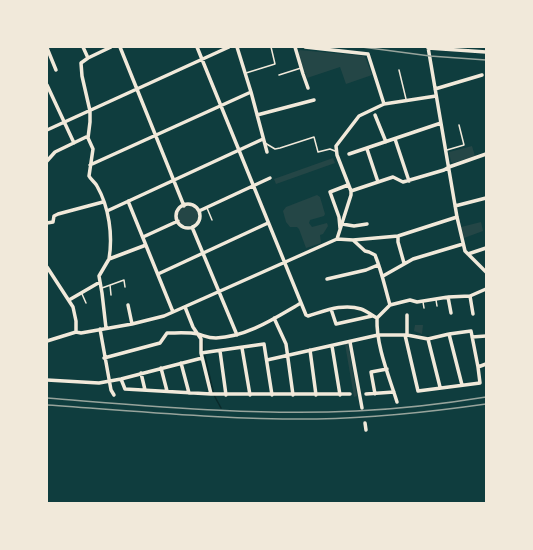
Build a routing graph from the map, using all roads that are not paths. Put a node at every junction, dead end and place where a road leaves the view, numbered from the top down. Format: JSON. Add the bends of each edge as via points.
{"nodes":[{"id":1,"x":83,"y":47,"type":"edge"},
{"id":2,"x":111,"y":47,"type":"edge"},
{"id":3,"x":120,"y":47,"type":"edge"},
{"id":4,"x":197,"y":47,"type":"edge"},
{"id":5,"x":229,"y":47,"type":"edge"},
{"id":6,"x":237,"y":47,"type":"edge"},
{"id":7,"x":271,"y":47,"type":"edge"},
{"id":8,"x":295,"y":47,"type":"edge"},
{"id":9,"x":304,"y":47,"type":"edge"},
{"id":10,"x":47,"y":48,"type":"edge"},
{"id":11,"x":428,"y":48,"type":"edge"},
{"id":12,"x":443,"y":48,"type":"edge"},
{"id":13,"x":469,"y":49,"type":"edge"},
{"id":14,"x":486,"y":52,"type":"edge"},
{"id":15,"x":88,"y":58,"type":"junction"},
{"id":16,"x":203,"y":60,"type":"junction"},
{"id":17,"x":301,"y":68,"type":"junction"},
{"id":18,"x":56,"y":70,"type":"dead end"},
{"id":19,"x":399,"y":70,"type":"dead end"},
{"id":20,"x":245,"y":74,"type":"junction"},
{"id":21,"x":279,"y":75,"type":"dead end"},
{"id":22,"x":482,"y":75,"type":"dead end"},
{"id":23,"x":47,"y":85,"type":"edge"},
{"id":24,"x":308,"y":88,"type":"dead end"},
{"id":25,"x":435,"y":89,"type":"junction"},
{"id":26,"x":137,"y":90,"type":"junction"},
{"id":27,"x":251,"y":92,"type":"junction"},
{"id":28,"x":436,"y":96,"type":"junction"},
{"id":29,"x":314,"y":100,"type":"dead end"},
{"id":30,"x":407,"y":100,"type":"junction"},
{"id":31,"x":384,"y":104,"type":"junction"},
{"id":32,"x":221,"y":105,"type":"junction"},
{"id":33,"x":90,"y":110,"type":"junction"},
{"id":34,"x":257,"y":115,"type":"junction"},
{"id":35,"x":375,"y":115,"type":"dead end"},
{"id":36,"x":64,"y":122,"type":"junction"},
{"id":37,"x":441,"y":123,"type":"junction"},
{"id":38,"x":460,"y":125,"type":"dead end"},
{"id":39,"x":47,"y":130,"type":"edge"},
{"id":40,"x":155,"y":135,"type":"junction"},
{"id":41,"x":88,"y":138,"type":"junction"},
{"id":42,"x":395,"y":139,"type":"junction"},
{"id":43,"x":263,"y":140,"type":"junction"},
{"id":44,"x":386,"y":142,"type":"junction"},
{"id":45,"x":74,"y":143,"type":"junction"},
{"id":46,"x":367,"y":149,"type":"junction"},
{"id":47,"x":239,"y":150,"type":"junction"},
{"id":48,"x":446,"y":150,"type":"junction"},
{"id":49,"x":335,"y":151,"type":"junction"},
{"id":50,"x":267,"y":152,"type":"dead end"},
{"id":51,"x":349,"y":154,"type":"dead end"},
{"id":52,"x":486,"y":154,"type":"edge"},
{"id":53,"x":47,"y":161,"type":"edge"},
{"id":54,"x":90,"y":165,"type":"junction"},
{"id":55,"x":449,"y":167,"type":"junction"},
{"id":56,"x":270,"y":178,"type":"dead end"},
{"id":57,"x":173,"y":180,"type":"junction"},
{"id":58,"x":408,"y":181,"type":"junction"},
{"id":59,"x":378,"y":182,"type":"junction"},
{"id":60,"x":348,"y":185,"type":"junction"},
{"id":61,"x":253,"y":186,"type":"junction"},
{"id":62,"x":351,"y":191,"type":"junction"},
{"id":63,"x":486,"y":198,"type":"edge"},
{"id":64,"x":128,"y":201,"type":"junction"},
{"id":65,"x":103,"y":202,"type":"junction"},
{"id":66,"x":184,"y":206,"type":"junction"},
{"id":67,"x":456,"y":206,"type":"junction"},
{"id":68,"x":207,"y":208,"type":"junction"},
{"id":69,"x":107,"y":211,"type":"junction"},
{"id":70,"x":199,"y":211,"type":"junction"},
{"id":71,"x":457,"y":217,"type":"junction"},
{"id":72,"x":212,"y":220,"type":"dead end"},
{"id":73,"x":178,"y":221,"type":"junction"},
{"id":74,"x":47,"y":223,"type":"edge"},
{"id":75,"x":268,"y":223,"type":"junction"},
{"id":76,"x":342,"y":224,"type":"junction"},
{"id":77,"x":367,"y":224,"type":"dead end"},
{"id":78,"x":192,"y":227,"type":"junction"},
{"id":79,"x":340,"y":231,"type":"junction"},
{"id":80,"x":398,"y":236,"type":"junction"},
{"id":81,"x":143,"y":237,"type":"junction"},
{"id":82,"x":337,"y":239,"type":"junction"},
{"id":83,"x":354,"y":240,"type":"junction"},
{"id":84,"x":463,"y":244,"type":"junction"},
{"id":85,"x":146,"y":245,"type":"junction"},
{"id":86,"x":486,"y":248,"type":"edge"},
{"id":87,"x":203,"y":253,"type":"junction"},
{"id":88,"x":468,"y":254,"type":"junction"},
{"id":89,"x":109,"y":259,"type":"junction"},
{"id":90,"x":284,"y":262,"type":"junction"},
{"id":91,"x":404,"y":263,"type":"junction"},
{"id":92,"x":378,"y":265,"type":"junction"},
{"id":93,"x":47,"y":267,"type":"edge"},
{"id":94,"x":486,"y":272,"type":"edge"},
{"id":95,"x":158,"y":274,"type":"junction"},
{"id":96,"x":383,"y":276,"type":"junction"},
{"id":97,"x":327,"y":279,"type":"dead end"},
{"id":98,"x":100,"y":282,"type":"junction"},
{"id":99,"x":110,"y":285,"type":"junction"},
{"id":100,"x":125,"y":287,"type":"dead end"},
{"id":101,"x":101,"y":288,"type":"junction"},
{"id":102,"x":486,"y":289,"type":"edge"},
{"id":103,"x":82,"y":292,"type":"junction"},
{"id":104,"x":219,"y":292,"type":"junction"},
{"id":105,"x":111,"y":294,"type":"dead end"},
{"id":106,"x":470,"y":296,"type":"junction"},
{"id":107,"x":448,"y":297,"type":"junction"},
{"id":108,"x":436,"y":299,"type":"junction"},
{"id":109,"x":69,"y":300,"type":"junction"},
{"id":110,"x":423,"y":301,"type":"junction"},
{"id":111,"x":86,"y":303,"type":"dead end"},
{"id":112,"x":301,"y":303,"type":"junction"},
{"id":113,"x":351,"y":304,"type":"dead end"},
{"id":114,"x":128,"y":305,"type":"dead end"},
{"id":115,"x":390,"y":305,"type":"junction"},
{"id":116,"x":437,"y":306,"type":"dead end"},
{"id":117,"x":185,"y":307,"type":"junction"},
{"id":118,"x":341,"y":308,"type":"junction"},
{"id":119,"x":424,"y":308,"type":"dead end"},
{"id":120,"x":331,"y":309,"type":"junction"},
{"id":121,"x":173,"y":312,"type":"junction"},
{"id":122,"x":451,"y":313,"type":"dead end"},
{"id":123,"x":473,"y":314,"type":"dead end"},
{"id":124,"x":372,"y":316,"type":"junction"},
{"id":125,"x":407,"y":316,"type":"dead end"},
{"id":126,"x":274,"y":318,"type":"junction"},
{"id":127,"x":377,"y":318,"type":"junction"},
{"id":128,"x":132,"y":324,"type":"junction"},
{"id":129,"x":106,"y":328,"type":"junction"},
{"id":130,"x":100,"y":329,"type":"junction"},
{"id":131,"x":76,"y":332,"type":"junction"},
{"id":132,"x":198,"y":334,"type":"junction"},
{"id":133,"x":449,"y":334,"type":"junction"},
{"id":134,"x":237,"y":335,"type":"junction"},
{"id":135,"x":378,"y":335,"type":"junction"},
{"id":136,"x":406,"y":335,"type":"junction"},
{"id":137,"x":486,"y":336,"type":"edge"},
{"id":138,"x":472,"y":337,"type":"junction"},
{"id":139,"x":428,"y":339,"type":"junction"},
{"id":140,"x":47,"y":341,"type":"edge"},
{"id":141,"x":350,"y":342,"type":"junction"},
{"id":142,"x":332,"y":346,"type":"junction"},
{"id":143,"x":242,"y":348,"type":"junction"},
{"id":144,"x":310,"y":350,"type":"junction"},
{"id":145,"x":220,"y":351,"type":"junction"},
{"id":146,"x":202,"y":356,"type":"junction"},
{"id":147,"x":288,"y":356,"type":"junction"},
{"id":148,"x":104,"y":358,"type":"junction"},
{"id":149,"x":267,"y":360,"type":"junction"},
{"id":150,"x":181,"y":363,"type":"junction"},
{"id":151,"x":486,"y":364,"type":"edge"},
{"id":152,"x":478,"y":367,"type":"junction"},
{"id":153,"x":161,"y":368,"type":"junction"},
{"id":154,"x":387,"y":368,"type":"junction"},
{"id":155,"x":141,"y":373,"type":"junction"},
{"id":156,"x":121,"y":378,"type":"junction"},
{"id":157,"x":47,"y":380,"type":"edge"},
{"id":158,"x":109,"y":381,"type":"junction"},
{"id":159,"x":462,"y":386,"type":"junction"},
{"id":160,"x":440,"y":387,"type":"junction"},
{"id":161,"x":145,"y":390,"type":"junction"},
{"id":162,"x":167,"y":391,"type":"junction"},
{"id":163,"x":394,"y":392,"type":"junction"},
{"id":164,"x":189,"y":393,"type":"junction"},
{"id":165,"x":211,"y":394,"type":"junction"},
{"id":166,"x":350,"y":394,"type":"dead end"},
{"id":167,"x":366,"y":394,"type":"dead end"},
{"id":168,"x":376,"y":394,"type":"junction"},
{"id":169,"x":114,"y":395,"type":"dead end"},
{"id":170,"x":226,"y":395,"type":"junction"},
{"id":171,"x":250,"y":395,"type":"junction"},
{"id":172,"x":272,"y":395,"type":"junction"},
{"id":173,"x":293,"y":395,"type":"junction"},
{"id":174,"x":316,"y":395,"type":"junction"},
{"id":175,"x":340,"y":395,"type":"junction"},
{"id":176,"x":397,"y":402,"type":"dead end"},
{"id":177,"x":362,"y":408,"type":"dead end"},
{"id":178,"x":365,"y":423,"type":"dead end"},
{"id":179,"x":366,"y":430,"type":"dead end"}],
"edges":[{"from":1,"to":15,"type":"street"},
{"from":2,"to":15,"type":"street"},
{"from":3,"to":26,"type":"street"},
{"from":4,"to":16,"type":"street"},
{"from":5,"to":16,"type":"street"},
{"from":6,"to":20,"type":"street"},
{"from":7,"to":20,"type":"lane","via":[[275,64]]},
{"from":8,"to":17,"type":"street"},
{"from":9,"to":31,"type":"street","via":[[368,54]]},
{"from":10,"to":18,"type":"street"},
{"from":11,"to":12,"type":"street"},
{"from":11,"to":25,"type":"street"},
{"from":12,"to":13,"type":"street"},
{"from":13,"to":14,"type":"street"},
{"from":15,"to":33,"type":"street","via":[[81,62]]},
{"from":16,"to":26,"type":"street"},
{"from":16,"to":32,"type":"street"},
{"from":17,"to":21,"type":"lane"},
{"from":17,"to":24,"type":"street"},
{"from":19,"to":30,"type":"lane"},
{"from":20,"to":27,"type":"street"},
{"from":22,"to":25,"type":"street"},
{"from":23,"to":36,"type":"street"},
{"from":25,"to":28,"type":"street"},
{"from":26,"to":33,"type":"street"},
{"from":26,"to":40,"type":"street"},
{"from":27,"to":32,"type":"street"},
{"from":27,"to":34,"type":"street"},
{"from":28,"to":30,"type":"street"},
{"from":28,"to":37,"type":"street"},
{"from":29,"to":34,"type":"street"},
{"from":30,"to":31,"type":"street"},
{"from":31,"to":49,"type":"street","via":[[359,116],[336,146]]},
{"from":32,"to":40,"type":"street"},
{"from":32,"to":47,"type":"street"},
{"from":33,"to":36,"type":"street"},
{"from":33,"to":41,"type":"street"},
{"from":34,"to":43,"type":"street"},
{"from":35,"to":44,"type":"street"},
{"from":36,"to":39,"type":"street"},
{"from":36,"to":45,"type":"street"},
{"from":37,"to":42,"type":"street"},
{"from":37,"to":48,"type":"street"},
{"from":38,"to":48,"type":"lane","via":[[464,145]]},
{"from":40,"to":54,"type":"street"},
{"from":40,"to":57,"type":"street"},
{"from":41,"to":45,"type":"street"},
{"from":41,"to":54,"type":"street","via":[[93,149]]},
{"from":42,"to":44,"type":"street"},
{"from":42,"to":58,"type":"street"},
{"from":43,"to":47,"type":"street"},
{"from":43,"to":49,"type":"lane","via":[[275,148],[280,148],[314,137],[318,152],[330,149]]},
{"from":43,"to":50,"type":"street"},
{"from":44,"to":46,"type":"street"},
{"from":45,"to":53,"type":"street","via":[[55,152]]},
{"from":46,"to":51,"type":"street"},
{"from":46,"to":59,"type":"street"},
{"from":47,"to":57,"type":"street"},
{"from":47,"to":61,"type":"street"},
{"from":48,"to":55,"type":"street"},
{"from":49,"to":60,"type":"street"},
{"from":52,"to":55,"type":"street"},
{"from":54,"to":65,"type":"street","via":[[90,179],[97,186]]},
{"from":55,"to":58,"type":"street"},
{"from":55,"to":67,"type":"street"},
{"from":56,"to":61,"type":"street"},
{"from":57,"to":64,"type":"street"},
{"from":57,"to":66,"type":"street"},
{"from":58,"to":59,"type":"street","via":[[403,182],[393,177]]},
{"from":59,"to":62,"type":"street"},
{"from":60,"to":62,"type":"street"},
{"from":60,"to":79,"type":"street","via":[[330,192],[339,217]]},
{"from":61,"to":68,"type":"street"},
{"from":61,"to":75,"type":"street"},
{"from":62,"to":76,"type":"street"},
{"from":63,"to":67,"type":"street"},
{"from":64,"to":69,"type":"street"},
{"from":64,"to":81,"type":"street"},
{"from":65,"to":69,"type":"street"},
{"from":65,"to":74,"type":"street","via":[[58,214],[54,216],[53,222]]},
{"from":66,"to":70,"type":"street","via":[[191,205]]},
{"from":66,"to":73,"type":"street","via":[[178,212]]},
{"from":67,"to":71,"type":"street"},
{"from":68,"to":70,"type":"street"},
{"from":68,"to":72,"type":"lane"},
{"from":69,"to":89,"type":"street","via":[[111,235]]},
{"from":70,"to":78,"type":"street","via":[[200,219],[196,226]]},
{"from":71,"to":80,"type":"street"},
{"from":71,"to":84,"type":"street"},
{"from":73,"to":78,"type":"street","via":[[186,228]]},
{"from":73,"to":81,"type":"street"},
{"from":75,"to":87,"type":"street"},
{"from":75,"to":90,"type":"street"},
{"from":76,"to":77,"type":"street"},
{"from":76,"to":79,"type":"street"},
{"from":78,"to":87,"type":"street"},
{"from":79,"to":82,"type":"street"},
{"from":80,"to":83,"type":"street"},
{"from":80,"to":91,"type":"street"},
{"from":81,"to":85,"type":"street"},
{"from":82,"to":83,"type":"street"},
{"from":82,"to":90,"type":"street"},
{"from":83,"to":92,"type":"street","via":[[365,251],[374,253]]},
{"from":84,"to":88,"type":"street"},
{"from":84,"to":91,"type":"street"},
{"from":85,"to":89,"type":"street"},
{"from":85,"to":95,"type":"street"},
{"from":86,"to":88,"type":"street"},
{"from":87,"to":95,"type":"street"},
{"from":87,"to":104,"type":"street"},
{"from":88,"to":94,"type":"street"},
{"from":89,"to":98,"type":"street","via":[[99,276]]},
{"from":90,"to":104,"type":"street"},
{"from":90,"to":112,"type":"street"},
{"from":91,"to":96,"type":"street"},
{"from":92,"to":96,"type":"street"},
{"from":92,"to":97,"type":"street"},
{"from":93,"to":109,"type":"street"},
{"from":95,"to":121,"type":"street"},
{"from":96,"to":115,"type":"street","via":[[382,281]]},
{"from":98,"to":101,"type":"street"},
{"from":98,"to":103,"type":"street"},
{"from":99,"to":100,"type":"lane","via":[[124,280]]},
{"from":99,"to":101,"type":"lane"},
{"from":99,"to":105,"type":"lane"},
{"from":101,"to":129,"type":"street"},
{"from":102,"to":106,"type":"street"},
{"from":103,"to":109,"type":"street"},
{"from":103,"to":111,"type":"lane"},
{"from":104,"to":117,"type":"street"},
{"from":104,"to":134,"type":"street"},
{"from":106,"to":107,"type":"street"},
{"from":106,"to":123,"type":"street"},
{"from":107,"to":108,"type":"street"},
{"from":107,"to":122,"type":"street"},
{"from":108,"to":110,"type":"street"},
{"from":108,"to":116,"type":"lane"},
{"from":109,"to":131,"type":"street","via":[[75,314]]},
{"from":110,"to":115,"type":"street","via":[[410,300]]},
{"from":110,"to":119,"type":"lane"},
{"from":112,"to":120,"type":"street","via":[[308,316]]},
{"from":112,"to":126,"type":"street"},
{"from":113,"to":118,"type":"street"},
{"from":114,"to":128,"type":"street"},
{"from":115,"to":127,"type":"street"},
{"from":117,"to":121,"type":"street"},
{"from":117,"to":132,"type":"street"},
{"from":118,"to":120,"type":"street"},
{"from":118,"to":124,"type":"street","via":[[361,309]]},
{"from":120,"to":124,"type":"street","via":[[336,324]]},
{"from":121,"to":128,"type":"street"},
{"from":124,"to":127,"type":"street"},
{"from":125,"to":136,"type":"street"},
{"from":126,"to":134,"type":"street"},
{"from":126,"to":147,"type":"street","via":[[285,340]]},
{"from":127,"to":135,"type":"street"},
{"from":128,"to":129,"type":"street"},
{"from":129,"to":130,"type":"street"},
{"from":130,"to":131,"type":"street"},
{"from":130,"to":148,"type":"street"},
{"from":131,"to":140,"type":"street"},
{"from":132,"to":134,"type":"street","via":[[215,338]]},
{"from":132,"to":146,"type":"street","via":[[201,339]]},
{"from":132,"to":148,"type":"street","via":[[167,333],[160,343]]},
{"from":133,"to":138,"type":"street","via":[[471,331]]},
{"from":133,"to":139,"type":"street"},
{"from":133,"to":159,"type":"street"},
{"from":135,"to":136,"type":"street"},
{"from":135,"to":141,"type":"street"},
{"from":135,"to":154,"type":"street"},
{"from":136,"to":139,"type":"street"},
{"from":136,"to":160,"type":"street","via":[[418,391]]},
{"from":137,"to":138,"type":"street"},
{"from":138,"to":152,"type":"street"},
{"from":139,"to":160,"type":"street"},
{"from":141,"to":142,"type":"street"},
{"from":141,"to":177,"type":"street"},
{"from":142,"to":144,"type":"street"},
{"from":142,"to":175,"type":"street"},
{"from":143,"to":145,"type":"street"},
{"from":143,"to":149,"type":"street","via":[[264,344]]},
{"from":143,"to":171,"type":"street"},
{"from":144,"to":147,"type":"street"},
{"from":144,"to":174,"type":"street"},
{"from":145,"to":146,"type":"street"},
{"from":145,"to":170,"type":"street"},
{"from":146,"to":150,"type":"street"},
{"from":146,"to":165,"type":"street"},
{"from":147,"to":149,"type":"street"},
{"from":147,"to":173,"type":"street"},
{"from":148,"to":158,"type":"street"},
{"from":149,"to":172,"type":"street"},
{"from":150,"to":153,"type":"street"},
{"from":150,"to":164,"type":"street"},
{"from":151,"to":152,"type":"street"},
{"from":152,"to":159,"type":"street","via":[[480,383]]},
{"from":153,"to":155,"type":"street"},
{"from":153,"to":162,"type":"street"},
{"from":154,"to":163,"type":"street"},
{"from":154,"to":168,"type":"street","via":[[372,372]]},
{"from":155,"to":156,"type":"street"},
{"from":155,"to":161,"type":"street"},
{"from":156,"to":158,"type":"street"},
{"from":156,"to":161,"type":"street","via":[[125,389]]},
{"from":157,"to":158,"type":"street","via":[[98,383]]},
{"from":158,"to":169,"type":"street"},
{"from":159,"to":160,"type":"street"},
{"from":161,"to":162,"type":"street"},
{"from":162,"to":164,"type":"street"},
{"from":163,"to":168,"type":"street"},
{"from":163,"to":176,"type":"street"},
{"from":164,"to":165,"type":"street"},
{"from":165,"to":170,"type":"street"},
{"from":166,"to":175,"type":"street"},
{"from":167,"to":168,"type":"street"},
{"from":170,"to":171,"type":"street"},
{"from":171,"to":172,"type":"street"},
{"from":172,"to":173,"type":"street"},
{"from":173,"to":174,"type":"street"},
{"from":174,"to":175,"type":"street"},
{"from":178,"to":179,"type":"street"}]}
